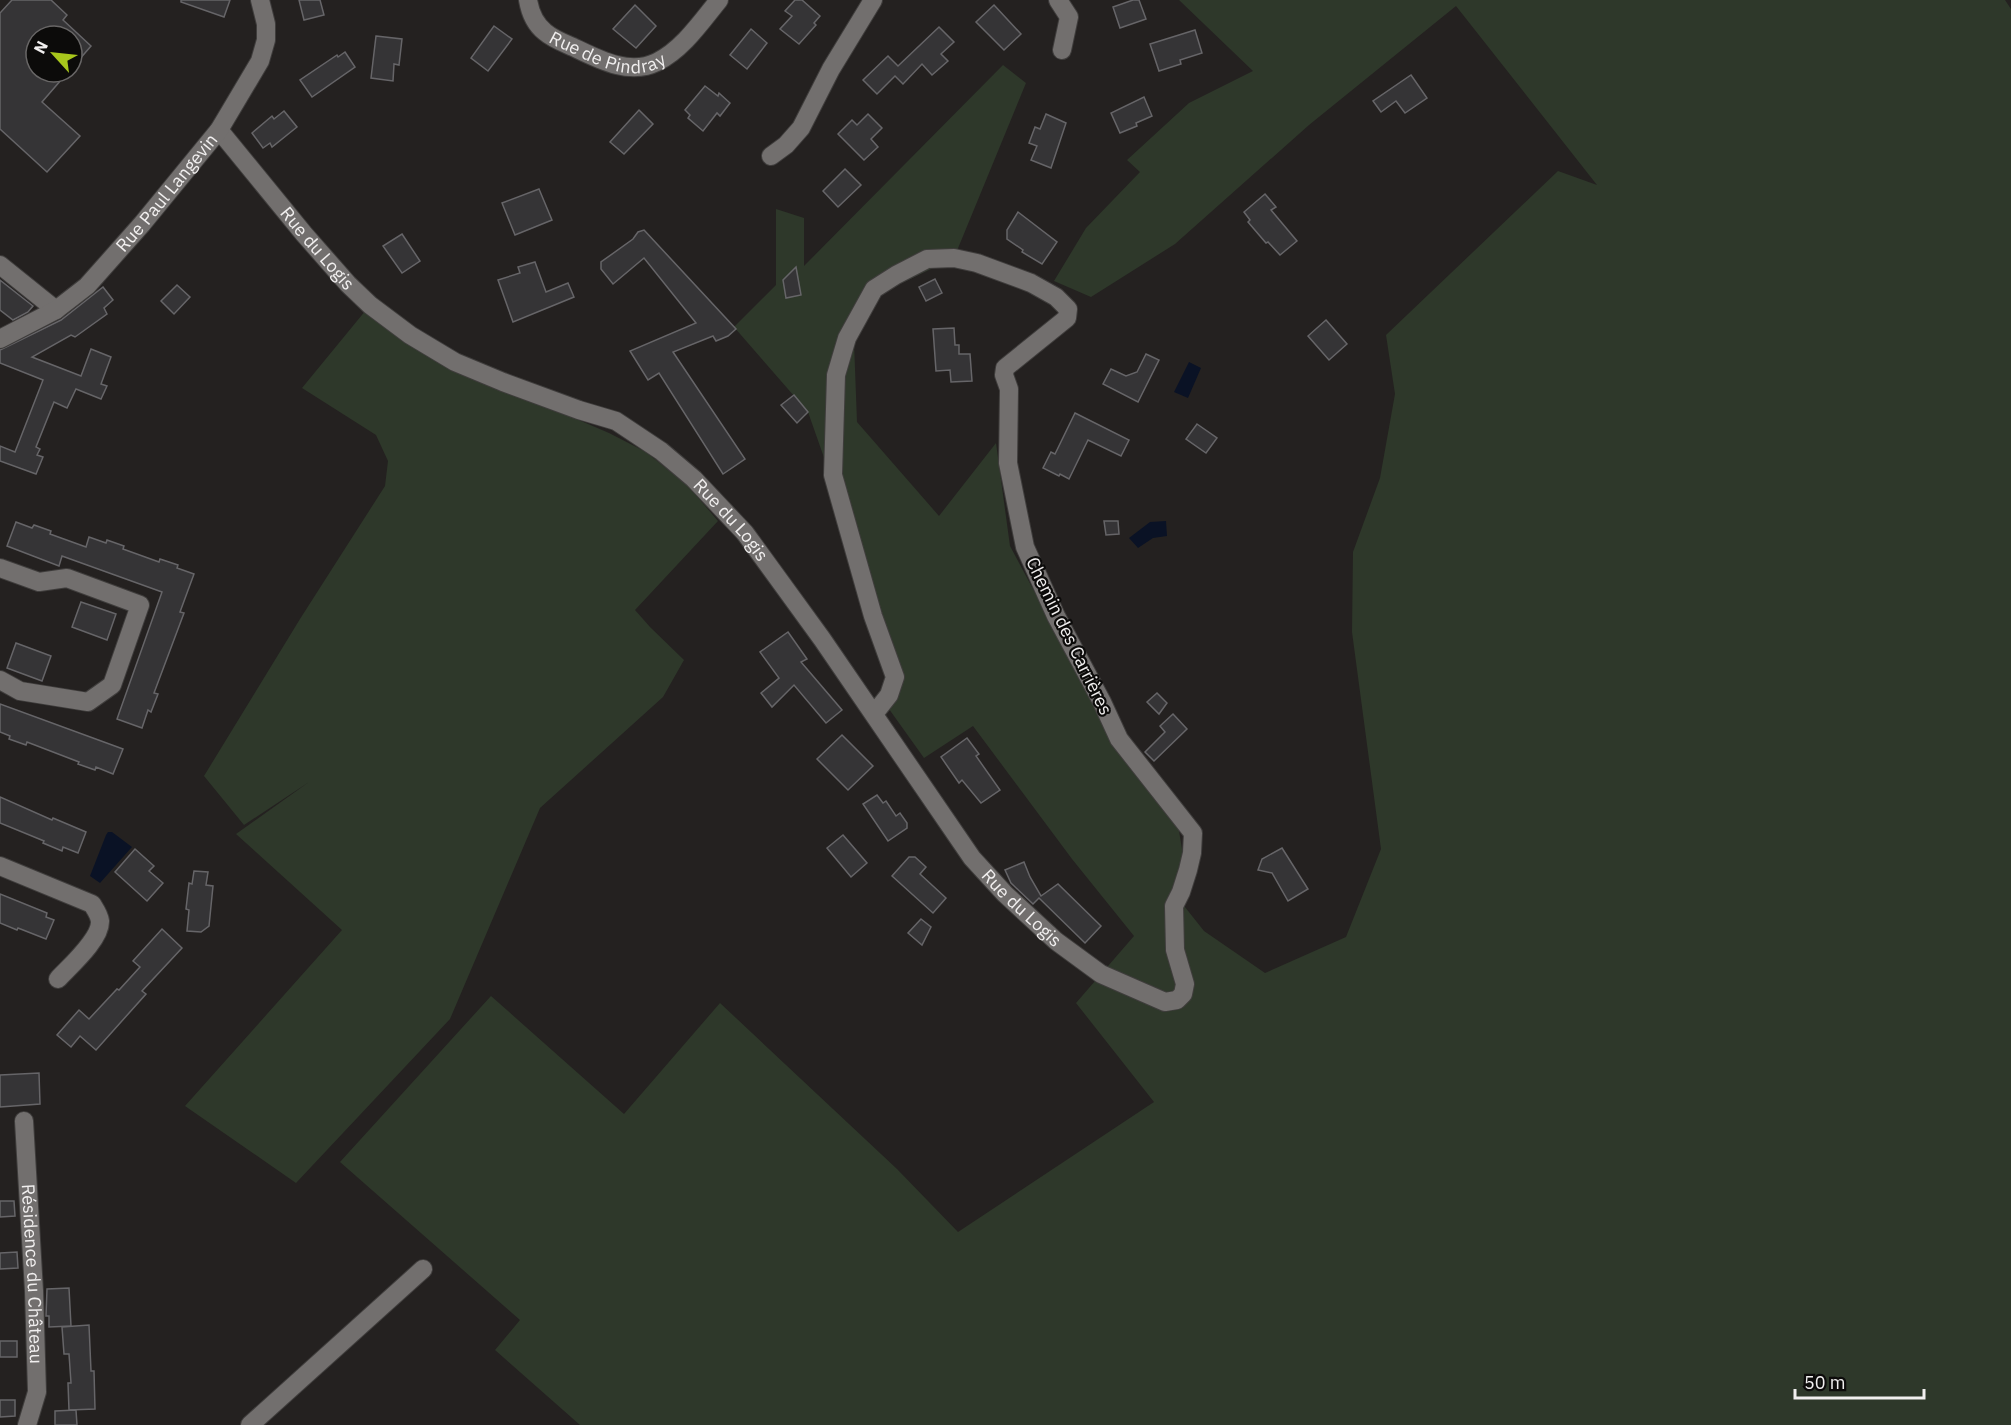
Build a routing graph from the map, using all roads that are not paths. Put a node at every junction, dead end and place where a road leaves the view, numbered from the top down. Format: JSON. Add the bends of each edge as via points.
{"nodes":[{"id":1,"x":260,"y":0,"type":"edge"},
{"id":2,"x":528,"y":0,"type":"edge"},
{"id":3,"x":719,"y":0,"type":"edge"},
{"id":4,"x":873,"y":0,"type":"edge"},
{"id":5,"x":1058,"y":0,"type":"edge"},
{"id":6,"x":1062,"y":50,"type":"dead end"},
{"id":7,"x":219,"y":130,"type":"junction"},
{"id":8,"x":771,"y":156,"type":"dead end"},
{"id":9,"x":0,"y":265,"type":"edge"},
{"id":10,"x":56,"y":310,"type":"junction"},
{"id":11,"x":0,"y":339,"type":"edge"},
{"id":12,"x":0,"y":568,"type":"edge"},
{"id":13,"x":0,"y":680,"type":"edge"},
{"id":14,"x":874,"y":714,"type":"junction"},
{"id":15,"x":0,"y":866,"type":"edge"},
{"id":16,"x":58,"y":979,"type":"dead end"},
{"id":17,"x":1164,"y":1002,"type":"joint"},
{"id":18,"x":24,"y":1121,"type":"dead end"},
{"id":19,"x":423,"y":1269,"type":"dead end"},
{"id":20,"x":27,"y":1425,"type":"edge"},
{"id":21,"x":250,"y":1425,"type":"edge"}],
"edges":[{"from":1,"to":7,"type":"street","name":"Rue Paul Langevin","via":[[266,40],[260,61]]},
{"from":2,"to":3,"type":"street","name":"Rue de Pindray","via":[[545,33],[604,62],[624,67],[654,63],[669,55]]},
{"from":4,"to":8,"type":"street","via":[[831,69],[801,129]]},
{"from":5,"to":6,"type":"street","via":[[1069,17]]},
{"from":7,"to":10,"type":"street","name":"Rue Paul Langevin","via":[[87,286]]},
{"from":7,"to":14,"type":"street","name":"Rue du Logis","via":[[348,284],[402,329],[447,357],[493,378],[616,421],[694,479],[746,533]]},
{"from":9,"to":10,"type":"street"},
{"from":10,"to":11,"type":"street","name":"Rue Paul Langevin"},
{"from":12,"to":13,"type":"street","via":[[39,582],[67,578],[140,604],[112,685],[88,702],[20,691]]},
{"from":14,"to":17,"type":"street","name":"Rue du Logis","via":[[972,858],[1026,915],[1101,974]]},
{"from":14,"to":17,"type":"street","name":"Chemin des Carrières","via":[[889,695],[895,677],[873,616],[833,475],[836,375],[847,338],[874,289],[927,259],[954,258],[1031,283],[1068,309],[1067,318],[1005,368],[1009,389],[1008,463],[1025,547],[1056,616],[1119,738],[1193,833],[1188,870],[1174,906],[1175,950],[1185,984],[1177,1000]]},
{"from":15,"to":16,"type":"street","via":[[92,904],[98,914],[100,924],[95,938]]},
{"from":18,"to":20,"type":"street","name":"Résidence du Château","via":[[37,1392]]},
{"from":19,"to":21,"type":"street"}]}
